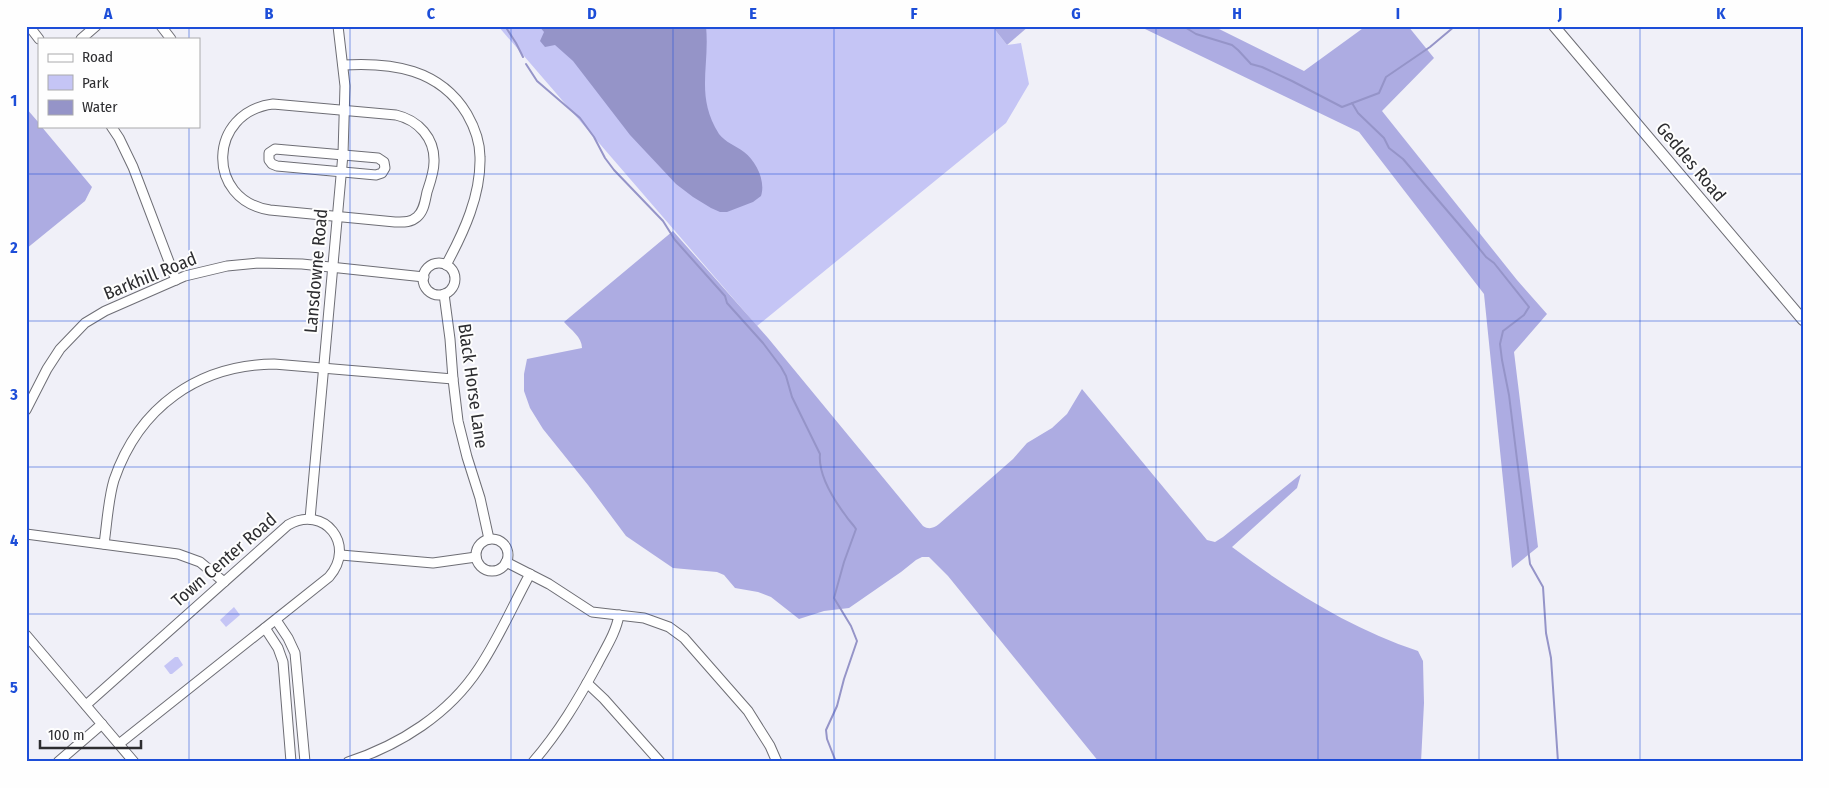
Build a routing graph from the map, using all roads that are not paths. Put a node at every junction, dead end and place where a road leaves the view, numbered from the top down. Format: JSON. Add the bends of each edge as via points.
{"nodes":[{"id":1,"x":28,"y":26,"type":"edge"},
{"id":2,"x":96,"y":26,"type":"edge"},
{"id":3,"x":161,"y":26,"type":"edge"},
{"id":4,"x":338,"y":26,"type":"edge"},
{"id":5,"x":1554,"y":26,"type":"edge"},
{"id":6,"x":38,"y":38,"type":"edge"},
{"id":7,"x":82,"y":38,"type":"edge"},
{"id":8,"x":170,"y":38,"type":"edge"},
{"id":9,"x":343,"y":65,"type":"junction"},
{"id":10,"x":345,"y":110,"type":"junction"},
{"id":11,"x":112,"y":128,"type":"edge"},
{"id":12,"x":343,"y":154,"type":"junction"},
{"id":13,"x":342,"y":172,"type":"junction"},
{"id":14,"x":337,"y":217,"type":"junction"},
{"id":15,"x":446,"y":265,"type":"junction"},
{"id":16,"x":333,"y":268,"type":"junction"},
{"id":17,"x":424,"y":277,"type":"junction"},
{"id":18,"x":176,"y":280,"type":"junction"},
{"id":19,"x":444,"y":294,"type":"junction"},
{"id":20,"x":1803,"y":320,"type":"edge"},
{"id":21,"x":324,"y":368,"type":"junction"},
{"id":22,"x":453,"y":379,"type":"junction"},
{"id":23,"x":26,"y":410,"type":"edge"},
{"id":24,"x":310,"y":519,"type":"junction"},
{"id":25,"x":26,"y":534,"type":"edge"},
{"id":26,"x":489,"y":539,"type":"junction"},
{"id":27,"x":104,"y":544,"type":"junction"},
{"id":28,"x":340,"y":555,"type":"junction"},
{"id":29,"x":476,"y":557,"type":"junction"},
{"id":30,"x":506,"y":562,"type":"junction"},
{"id":31,"x":530,"y":574,"type":"junction"},
{"id":32,"x":224,"y":582,"type":"junction"},
{"id":33,"x":620,"y":615,"type":"junction"},
{"id":34,"x":276,"y":620,"type":"junction"},
{"id":35,"x":265,"y":628,"type":"junction"},
{"id":36,"x":26,"y":635,"type":"edge"},
{"id":37,"x":587,"y":684,"type":"junction"},
{"id":38,"x":86,"y":705,"type":"junction"},
{"id":39,"x":102,"y":724,"type":"junction"},
{"id":40,"x":119,"y":744,"type":"junction"},
{"id":41,"x":58,"y":762,"type":"edge"},
{"id":42,"x":134,"y":762,"type":"edge"},
{"id":43,"x":291,"y":762,"type":"edge"},
{"id":44,"x":305,"y":762,"type":"edge"},
{"id":45,"x":348,"y":762,"type":"edge"},
{"id":46,"x":533,"y":762,"type":"edge"},
{"id":47,"x":660,"y":762,"type":"edge"},
{"id":48,"x":777,"y":762,"type":"edge"}],
"edges":[{"from":1,"to":6,"type":"street"},
{"from":2,"to":7,"type":"street"},
{"from":3,"to":8,"type":"street"},
{"from":4,"to":9,"type":"street","name":"Lansdowne Road"},
{"from":5,"to":20,"type":"main road","name":"Geddes Road"},
{"from":9,"to":10,"type":"street","name":"Lansdowne Road"},
{"from":9,"to":15,"type":"street","via":[[403,69],[433,79],[455,97],[472,122],[479,144],[478,183],[463,233]]},
{"from":10,"to":12,"type":"street","name":"Lansdowne Road"},
{"from":10,"to":14,"type":"street","via":[[396,115],[414,122],[430,141],[434,162],[423,210],[415,219],[403,222]]},
{"from":10,"to":14,"type":"street","via":[[273,104],[257,107],[233,125],[222,156],[231,186],[251,205]]},
{"from":11,"to":18,"type":"street","via":[[133,167]]},
{"from":12,"to":13,"type":"street","name":"Lansdowne Road"},
{"from":12,"to":13,"type":"street","via":[[380,159],[385,168],[376,174]]},
{"from":12,"to":13,"type":"street","via":[[278,149],[271,151],[268,157],[274,165]]},
{"from":13,"to":14,"type":"street","name":"Lansdowne Road"},
{"from":14,"to":16,"type":"street","name":"Lansdowne Road"},
{"from":15,"to":17,"type":"street","via":[[432,265]]},
{"from":15,"to":19,"type":"street","via":[[455,279],[452,288]]},
{"from":16,"to":17,"type":"street","name":"Barkhill Road"},
{"from":16,"to":18,"type":"street","name":"Barkhill Road","via":[[245,264],[211,269]]},
{"from":16,"to":21,"type":"street","name":"Lansdowne Road"},
{"from":17,"to":19,"type":"street","via":[[428,290],[436,295]]},
{"from":18,"to":23,"type":"street","name":"Barkhill Road","via":[[85,323],[60,349]]},
{"from":19,"to":22,"type":"street","name":"Black Horse Lane"},
{"from":21,"to":22,"type":"street"},
{"from":21,"to":24,"type":"street","name":"Lansdowne Road"},
{"from":21,"to":27,"type":"street","via":[[274,364],[240,367],[197,381],[168,399],[146,422],[121,463],[114,482]]},
{"from":22,"to":26,"type":"street","name":"Black Horse Lane","via":[[463,441]]},
{"from":24,"to":28,"type":"street","via":[[321,522],[332,531],[338,540]]},
{"from":24,"to":32,"type":"street","name":"Town Center Road","via":[[288,525]]},
{"from":25,"to":27,"type":"street"},
{"from":26,"to":29,"type":"street","via":[[480,544]]},
{"from":26,"to":30,"type":"street","via":[[503,543],[508,553]]},
{"from":27,"to":32,"type":"street","via":[[190,557]]},
{"from":28,"to":29,"type":"street","via":[[433,564]]},
{"from":28,"to":34,"type":"street","via":[[338,565],[329,577]]},
{"from":29,"to":30,"type":"street","via":[[488,570],[497,569]]},
{"from":30,"to":31,"type":"street"},
{"from":31,"to":33,"type":"street","via":[[592,612]]},
{"from":31,"to":45,"type":"street","via":[[488,655],[458,694],[433,718],[405,737]]},
{"from":32,"to":38,"type":"street","name":"Town Center Road"},
{"from":33,"to":37,"type":"street"},
{"from":33,"to":48,"type":"street","via":[[659,623],[684,638],[748,711]]},
{"from":34,"to":35,"type":"street"},
{"from":34,"to":44,"type":"street","via":[[295,653]]},
{"from":35,"to":40,"type":"street"},
{"from":35,"to":43,"type":"street","via":[[283,662]]},
{"from":36,"to":38,"type":"street"},
{"from":37,"to":46,"type":"street","via":[[558,732]]},
{"from":37,"to":47,"type":"street"},
{"from":38,"to":39,"type":"street"},
{"from":39,"to":40,"type":"street"},
{"from":39,"to":41,"type":"street"},
{"from":40,"to":42,"type":"street"}]}
